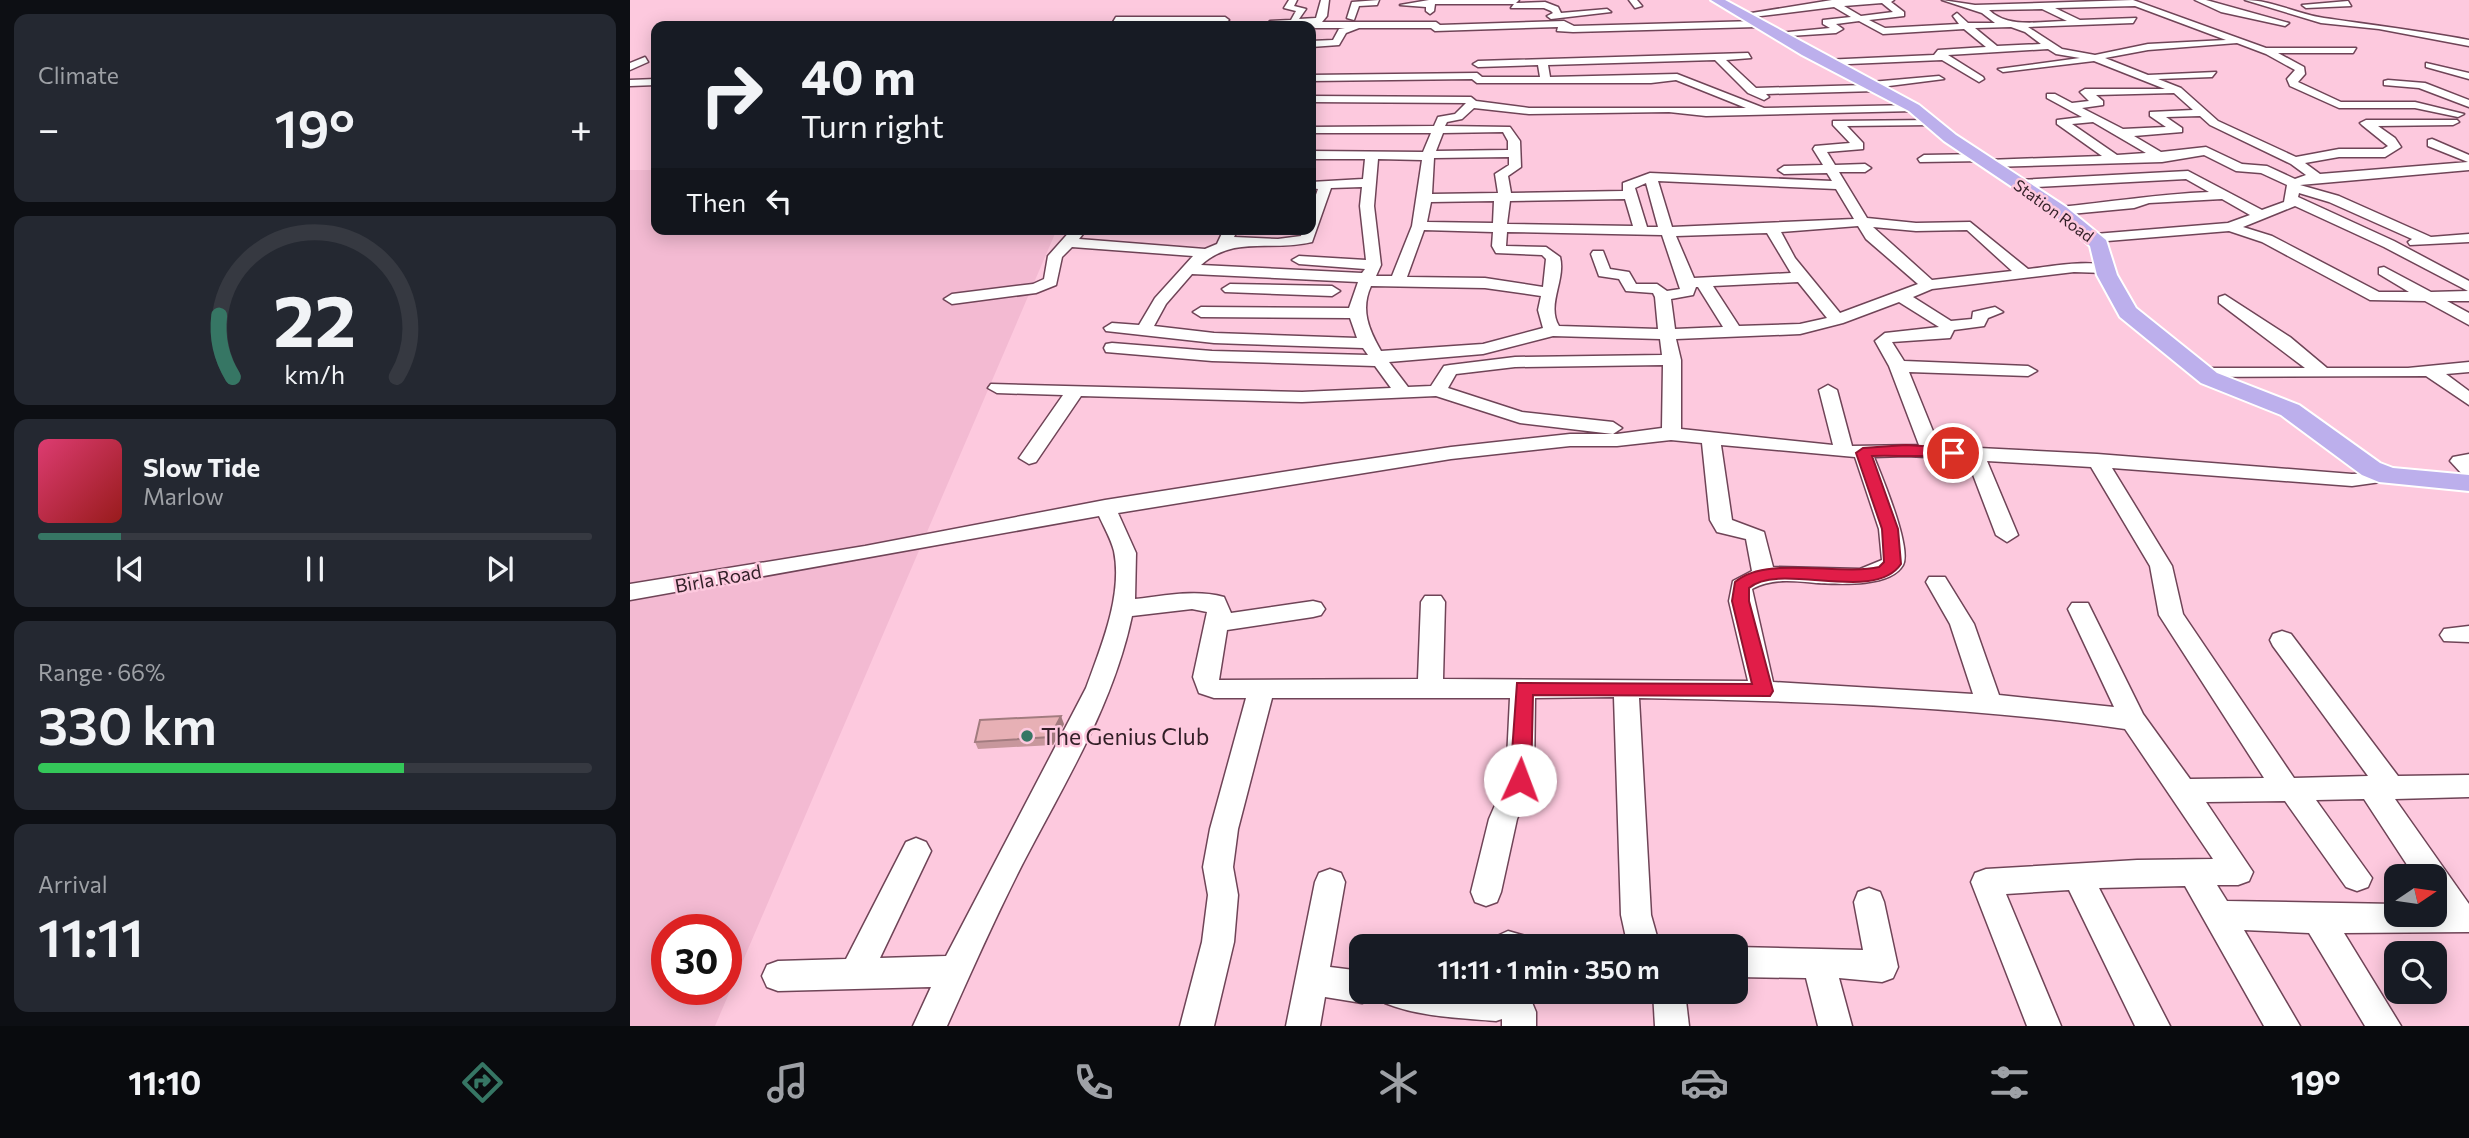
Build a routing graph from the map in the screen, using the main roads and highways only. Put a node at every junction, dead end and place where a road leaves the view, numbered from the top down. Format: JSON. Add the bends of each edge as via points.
{"nodes":[{"id":1,"x":1737,"y":9,"type":"edge"},
{"id":2,"x":2469,"y":483,"type":"edge"}],
"edges":[{"from":1,"to":2,"type":"main road","name":"Station Road","via":[[1774,34],[1914,108],[2095,238],[2105,270],[2128,312],[2201,373],[2290,410],[2358,462],[2388,476]]}]}
